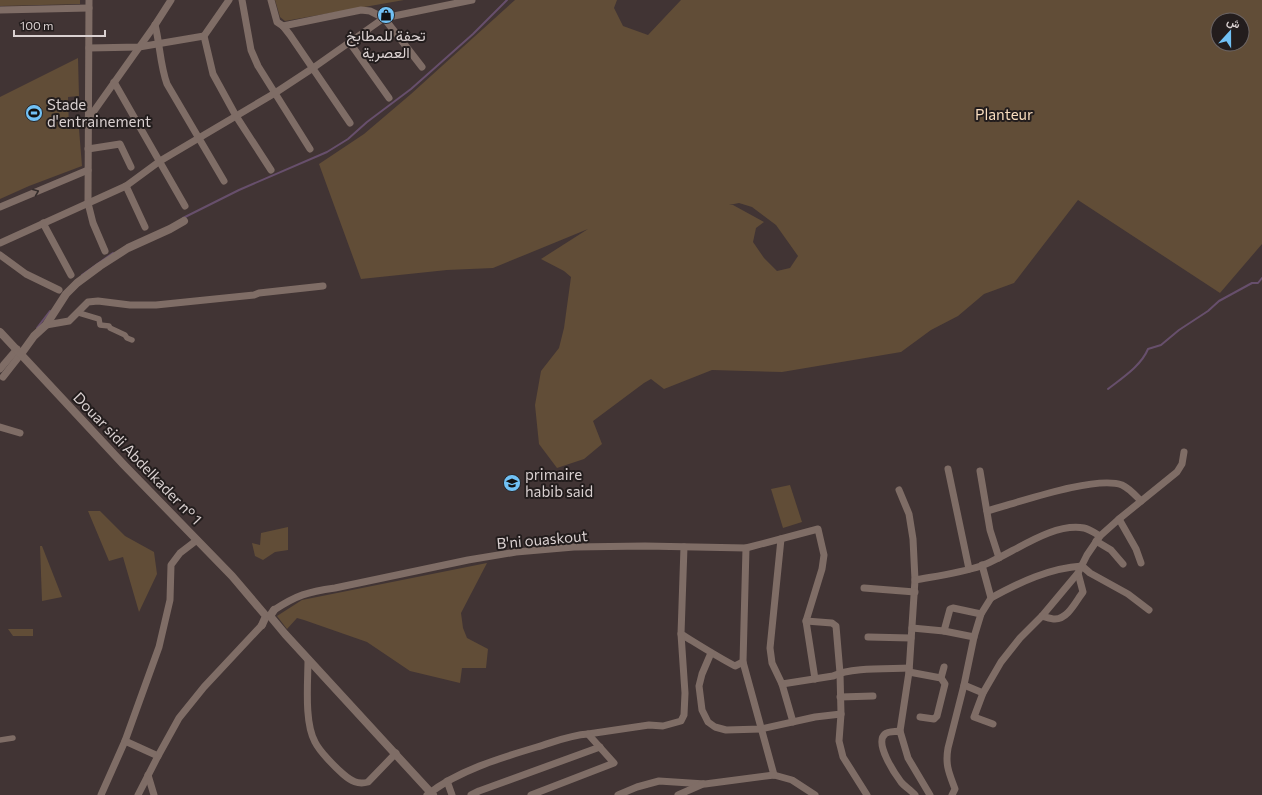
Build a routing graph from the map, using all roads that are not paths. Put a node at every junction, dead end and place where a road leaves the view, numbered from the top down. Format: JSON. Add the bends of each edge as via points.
{"nodes":[{"id":1,"x":89,"y":0,"type":"edge"},
{"id":2,"x":171,"y":0,"type":"edge"},
{"id":3,"x":229,"y":0,"type":"edge"},
{"id":4,"x":242,"y":0,"type":"edge"},
{"id":5,"x":271,"y":0,"type":"edge"},
{"id":6,"x":472,"y":0,"type":"edge"},
{"id":7,"x":89,"y":8,"type":"junction"},
{"id":8,"x":0,"y":10,"type":"edge"},
{"id":9,"x":384,"y":18,"type":"junction"},
{"id":10,"x":155,"y":25,"type":"junction"},
{"id":11,"x":283,"y":26,"type":"junction"},
{"id":12,"x":204,"y":36,"type":"junction"},
{"id":13,"x":350,"y":43,"type":"junction"},
{"id":14,"x":159,"y":44,"type":"junction"},
{"id":15,"x":139,"y":47,"type":"junction"},
{"id":16,"x":89,"y":48,"type":"junction"},
{"id":17,"x":313,"y":68,"type":"junction"},
{"id":18,"x":422,"y":68,"type":"dead end"},
{"id":19,"x":114,"y":82,"type":"junction"},
{"id":20,"x":276,"y":93,"type":"junction"},
{"id":21,"x":390,"y":98,"type":"dead end"},
{"id":22,"x":236,"y":116,"type":"junction"},
{"id":23,"x":88,"y":118,"type":"junction"},
{"id":24,"x":350,"y":123,"type":"dead end"},
{"id":25,"x":198,"y":139,"type":"junction"},
{"id":26,"x":88,"y":149,"type":"junction"},
{"id":27,"x":310,"y":149,"type":"dead end"},
{"id":28,"x":160,"y":162,"type":"junction"},
{"id":29,"x":131,"y":167,"type":"dead end"},
{"id":30,"x":88,"y":170,"type":"junction"},
{"id":31,"x":271,"y":170,"type":"dead end"},
{"id":32,"x":224,"y":181,"type":"dead end"},
{"id":33,"x":126,"y":186,"type":"junction"},
{"id":34,"x":88,"y":203,"type":"junction"},
{"id":35,"x":186,"y":206,"type":"dead end"},
{"id":36,"x":0,"y":207,"type":"edge"},
{"id":37,"x":184,"y":221,"type":"dead end"},
{"id":38,"x":43,"y":223,"type":"junction"},
{"id":39,"x":145,"y":227,"type":"dead end"},
{"id":40,"x":0,"y":243,"type":"edge"},
{"id":41,"x":105,"y":251,"type":"dead end"},
{"id":42,"x":0,"y":255,"type":"edge"},
{"id":43,"x":71,"y":275,"type":"dead end"},
{"id":44,"x":323,"y":286,"type":"dead end"},
{"id":45,"x":59,"y":290,"type":"dead end"},
{"id":46,"x":79,"y":313,"type":"junction"},
{"id":47,"x":46,"y":325,"type":"junction"},
{"id":48,"x":0,"y":332,"type":"edge"},
{"id":49,"x":132,"y":340,"type":"dead end"},
{"id":50,"x":19,"y":352,"type":"junction"},
{"id":51,"x":0,"y":369,"type":"edge"},
{"id":52,"x":3,"y":377,"type":"dead end"},
{"id":53,"x":0,"y":427,"type":"edge"},
{"id":54,"x":20,"y":433,"type":"dead end"},
{"id":55,"x":1184,"y":452,"type":"dead end"},
{"id":56,"x":948,"y":468,"type":"dead end"},
{"id":57,"x":980,"y":471,"type":"dead end"},
{"id":58,"x":899,"y":490,"type":"dead end"},
{"id":59,"x":1141,"y":501,"type":"junction"},
{"id":60,"x":987,"y":511,"type":"junction"},
{"id":61,"x":1119,"y":519,"type":"junction"},
{"id":62,"x":1098,"y":538,"type":"junction"},
{"id":63,"x":781,"y":539,"type":"junction"},
{"id":64,"x":197,"y":540,"type":"junction"},
{"id":65,"x":684,"y":547,"type":"junction"},
{"id":66,"x":746,"y":548,"type":"junction"},
{"id":67,"x":999,"y":558,"type":"junction"},
{"id":68,"x":1141,"y":563,"type":"dead end"},
{"id":69,"x":1123,"y":564,"type":"dead end"},
{"id":70,"x":982,"y":565,"type":"junction"},
{"id":71,"x":1082,"y":566,"type":"junction"},
{"id":72,"x":970,"y":569,"type":"junction"},
{"id":73,"x":1078,"y":573,"type":"junction"},
{"id":74,"x":915,"y":580,"type":"junction"},
{"id":75,"x":864,"y":588,"type":"dead end"},
{"id":76,"x":915,"y":592,"type":"junction"},
{"id":77,"x":991,"y":598,"type":"junction"},
{"id":78,"x":1149,"y":610,"type":"dead end"},
{"id":79,"x":981,"y":614,"type":"junction"},
{"id":80,"x":269,"y":615,"type":"junction"},
{"id":81,"x":1042,"y":616,"type":"junction"},
{"id":82,"x":806,"y":621,"type":"junction"},
{"id":83,"x":262,"y":625,"type":"joint"},
{"id":84,"x":912,"y":628,"type":"junction"},
{"id":85,"x":944,"y":631,"type":"junction"},
{"id":86,"x":681,"y":634,"type":"junction"},
{"id":87,"x":974,"y":636,"type":"junction"},
{"id":88,"x":868,"y":637,"type":"dead end"},
{"id":89,"x":911,"y":638,"type":"junction"},
{"id":90,"x":711,"y":653,"type":"junction"},
{"id":91,"x":308,"y":659,"type":"junction"},
{"id":92,"x":743,"y":662,"type":"junction"},
{"id":93,"x":944,"y":666,"type":"dead end"},
{"id":94,"x":909,"y":670,"type":"junction"},
{"id":95,"x":840,"y":672,"type":"junction"},
{"id":96,"x":941,"y":678,"type":"junction"},
{"id":97,"x":815,"y":679,"type":"junction"},
{"id":98,"x":782,"y":684,"type":"junction"},
{"id":99,"x":964,"y":685,"type":"junction"},
{"id":100,"x":983,"y":693,"type":"junction"},
{"id":101,"x":840,"y":696,"type":"junction"},
{"id":102,"x":873,"y":696,"type":"dead end"},
{"id":103,"x":841,"y":714,"type":"junction"},
{"id":104,"x":920,"y":717,"type":"dead end"},
{"id":105,"x":793,"y":722,"type":"junction"},
{"id":106,"x":992,"y":724,"type":"dead end"},
{"id":107,"x":761,"y":729,"type":"junction"},
{"id":108,"x":900,"y":731,"type":"junction"},
{"id":109,"x":588,"y":734,"type":"junction"},
{"id":110,"x":13,"y":738,"type":"dead end"},
{"id":111,"x":0,"y":740,"type":"edge"},
{"id":112,"x":125,"y":741,"type":"junction"},
{"id":113,"x":600,"y":747,"type":"junction"},
{"id":114,"x":396,"y":753,"type":"junction"},
{"id":115,"x":158,"y":756,"type":"junction"},
{"id":116,"x":148,"y":775,"type":"junction"},
{"id":117,"x":774,"y":775,"type":"junction"},
{"id":118,"x":447,"y":780,"type":"junction"},
{"id":119,"x":705,"y":784,"type":"junction"},
{"id":120,"x":430,"y":794,"type":"edge"},
{"id":121,"x":101,"y":795,"type":"edge"},
{"id":122,"x":138,"y":795,"type":"edge"},
{"id":123,"x":154,"y":795,"type":"edge"},
{"id":124,"x":452,"y":795,"type":"edge"},
{"id":125,"x":471,"y":795,"type":"edge"},
{"id":126,"x":531,"y":795,"type":"edge"},
{"id":127,"x":618,"y":795,"type":"edge"},
{"id":128,"x":678,"y":795,"type":"edge"},
{"id":129,"x":815,"y":795,"type":"edge"},
{"id":130,"x":867,"y":795,"type":"edge"},
{"id":131,"x":915,"y":795,"type":"edge"},
{"id":132,"x":930,"y":795,"type":"edge"},
{"id":133,"x":952,"y":795,"type":"edge"}],
"edges":[{"from":1,"to":7,"type":"street"},
{"from":2,"to":10,"type":"street"},
{"from":3,"to":12,"type":"street"},
{"from":4,"to":20,"type":"street","via":[[251,50]]},
{"from":5,"to":11,"type":"street","via":[[277,22]]},
{"from":6,"to":9,"type":"street"},
{"from":7,"to":8,"type":"street"},
{"from":7,"to":16,"type":"street"},
{"from":9,"to":11,"type":"street","via":[[365,10]]},
{"from":9,"to":13,"type":"street"},
{"from":9,"to":18,"type":"street"},
{"from":10,"to":14,"type":"street"},
{"from":10,"to":15,"type":"street"},
{"from":11,"to":17,"type":"street"},
{"from":12,"to":14,"type":"street"},
{"from":12,"to":22,"type":"street","via":[[213,74]]},
{"from":13,"to":17,"type":"street"},
{"from":13,"to":21,"type":"street"},
{"from":14,"to":15,"type":"street"},
{"from":14,"to":25,"type":"street","via":[[167,84]]},
{"from":15,"to":16,"type":"street"},
{"from":15,"to":19,"type":"street"},
{"from":16,"to":23,"type":"street"},
{"from":17,"to":20,"type":"street"},
{"from":17,"to":24,"type":"street"},
{"from":19,"to":23,"type":"street"},
{"from":19,"to":28,"type":"street"},
{"from":20,"to":22,"type":"street"},
{"from":20,"to":27,"type":"street"},
{"from":22,"to":25,"type":"street"},
{"from":22,"to":31,"type":"street"},
{"from":23,"to":26,"type":"street"},
{"from":25,"to":28,"type":"street"},
{"from":25,"to":32,"type":"street"},
{"from":26,"to":29,"type":"street","via":[[120,144]]},
{"from":26,"to":30,"type":"street"},
{"from":28,"to":33,"type":"street"},
{"from":28,"to":35,"type":"street"},
{"from":30,"to":34,"type":"street"},
{"from":36,"to":30,"type":"street","one_way":true},
{"from":33,"to":34,"type":"street"},
{"from":33,"to":39,"type":"street"},
{"from":34,"to":38,"type":"street"},
{"from":34,"to":41,"type":"street"},
{"from":37,"to":47,"type":"street","via":[[128,248],[100,266],[66,294]]},
{"from":38,"to":40,"type":"street"},
{"from":38,"to":43,"type":"street"},
{"from":42,"to":45,"type":"street","via":[[26,274]]},
{"from":44,"to":46,"type":"street","via":[[156,305],[88,302]]},
{"from":46,"to":47,"type":"street","via":[[66,322]]},
{"from":46,"to":49,"type":"street","via":[[99,319],[100,325],[109,326]]},
{"from":47,"to":50,"type":"street"},
{"from":48,"to":50,"type":"street","name":"Douar sidi Abdelkader n° 1"},
{"from":50,"to":51,"type":"street"},
{"from":50,"to":52,"type":"street"},
{"from":50,"to":64,"type":"street","name":"Douar sidi Abdelkader n° 1"},
{"from":53,"to":54,"type":"street"},
{"from":55,"to":59,"type":"street","via":[[1182,464],[1177,472]]},
{"from":56,"to":72,"type":"street"},
{"from":57,"to":60,"type":"street"},
{"from":58,"to":74,"type":"street","via":[[909,514]]},
{"from":59,"to":60,"type":"street","via":[[1124,486],[1098,483]]},
{"from":59,"to":61,"type":"street"},
{"from":60,"to":67,"type":"street"},
{"from":61,"to":62,"type":"street"},
{"from":61,"to":68,"type":"street"},
{"from":62,"to":67,"type":"street","via":[[1085,528],[1049,532]]},
{"from":62,"to":69,"type":"street"},
{"from":62,"to":71,"type":"street"},
{"from":63,"to":66,"type":"street","name":"B'ni ouaskout"},
{"from":63,"to":82,"type":"street","name":"B'ni ouaskout","via":[[818,529],[824,555]]},
{"from":63,"to":98,"type":"street","via":[[770,648],[772,663]]},
{"from":64,"to":80,"type":"street","name":"Douar sidi Abdelkader n° 1"},
{"from":64,"to":112,"type":"street","via":[[180,553],[171,565],[170,600],[159,647]]},
{"from":65,"to":66,"type":"street","name":"B'ni ouaskout"},
{"from":65,"to":80,"type":"street","name":"B'ni ouaskout","via":[[574,547],[511,553],[301,594]]},
{"from":65,"to":86,"type":"street"},
{"from":66,"to":92,"type":"street"},
{"from":67,"to":70,"type":"street"},
{"from":70,"to":72,"type":"street"},
{"from":70,"to":77,"type":"street"},
{"from":71,"to":73,"type":"street"},
{"from":71,"to":77,"type":"street","via":[[1038,575]]},
{"from":71,"to":78,"type":"street","via":[[1124,591]]},
{"from":72,"to":74,"type":"street"},
{"from":73,"to":81,"type":"street"},
{"from":73,"to":81,"type":"street","via":[[1083,592],[1068,612],[1056,619]]},
{"from":74,"to":76,"type":"street"},
{"from":75,"to":76,"type":"street"},
{"from":76,"to":84,"type":"street"},
{"from":77,"to":79,"type":"street"},
{"from":79,"to":85,"type":"street","via":[[950,609]]},
{"from":79,"to":87,"type":"street"},
{"from":80,"to":83,"type":"street"},
{"from":80,"to":91,"type":"street","name":"Douar sidi Abdelkader n° 1"},
{"from":81,"to":100,"type":"street","via":[[1001,662]]},
{"from":82,"to":95,"type":"street","via":[[832,623],[836,626]]},
{"from":82,"to":97,"type":"street"},
{"from":83,"to":115,"type":"street","via":[[179,718]]},
{"from":84,"to":85,"type":"street"},
{"from":84,"to":89,"type":"street"},
{"from":85,"to":87,"type":"street"},
{"from":86,"to":90,"type":"street"},
{"from":86,"to":109,"type":"street","via":[[685,693],[684,715],[681,721],[663,726],[650,725]]},
{"from":87,"to":99,"type":"street"},
{"from":88,"to":89,"type":"street"},
{"from":89,"to":94,"type":"street"},
{"from":90,"to":92,"type":"street","via":[[735,666]]},
{"from":90,"to":107,"type":"street","via":[[699,686],[702,710],[708,722],[726,730]]},
{"from":91,"to":114,"type":"street","name":"Douar sidi Abdelkader n° 1"},
{"from":91,"to":114,"type":"street","via":[[309,724],[315,742],[335,768],[348,778],[363,784]]},
{"from":92,"to":107,"type":"street"},
{"from":93,"to":96,"type":"street"},
{"from":94,"to":95,"type":"street"},
{"from":94,"to":96,"type":"street"},
{"from":94,"to":108,"type":"street"},
{"from":95,"to":97,"type":"street"},
{"from":95,"to":101,"type":"street"},
{"from":96,"to":104,"type":"street","via":[[945,684],[938,716],[934,719]]},
{"from":97,"to":98,"type":"street"},
{"from":98,"to":105,"type":"street"},
{"from":99,"to":100,"type":"street"},
{"from":99,"to":133,"type":"street","via":[[946,759],[947,771],[955,789]]},
{"from":100,"to":106,"type":"street","via":[[974,717]]},
{"from":101,"to":102,"type":"street"},
{"from":101,"to":103,"type":"street"},
{"from":103,"to":105,"type":"street"},
{"from":103,"to":130,"type":"street","via":[[839,740],[843,756]]},
{"from":105,"to":107,"type":"street"},
{"from":107,"to":117,"type":"street"},
{"from":108,"to":131,"type":"street","via":[[884,735],[884,751],[902,784]]},
{"from":108,"to":132,"type":"street","via":[[908,758]]},
{"from":109,"to":113,"type":"street"},
{"from":109,"to":118,"type":"street","via":[[576,735],[517,753]]},
{"from":110,"to":111,"type":"street"},
{"from":112,"to":115,"type":"street"},
{"from":112,"to":121,"type":"street"},
{"from":113,"to":125,"type":"street"},
{"from":113,"to":126,"type":"street","via":[[614,763]]},
{"from":114,"to":120,"type":"street","name":"Douar sidi Abdelkader n° 1"},
{"from":115,"to":116,"type":"street"},
{"from":116,"to":122,"type":"street"},
{"from":116,"to":123,"type":"street"},
{"from":117,"to":119,"type":"street"},
{"from":117,"to":129,"type":"street","via":[[792,780]]},
{"from":118,"to":120,"type":"street"},
{"from":118,"to":124,"type":"street"},
{"from":119,"to":127,"type":"street","via":[[659,781]]},
{"from":119,"to":128,"type":"street"}]}
